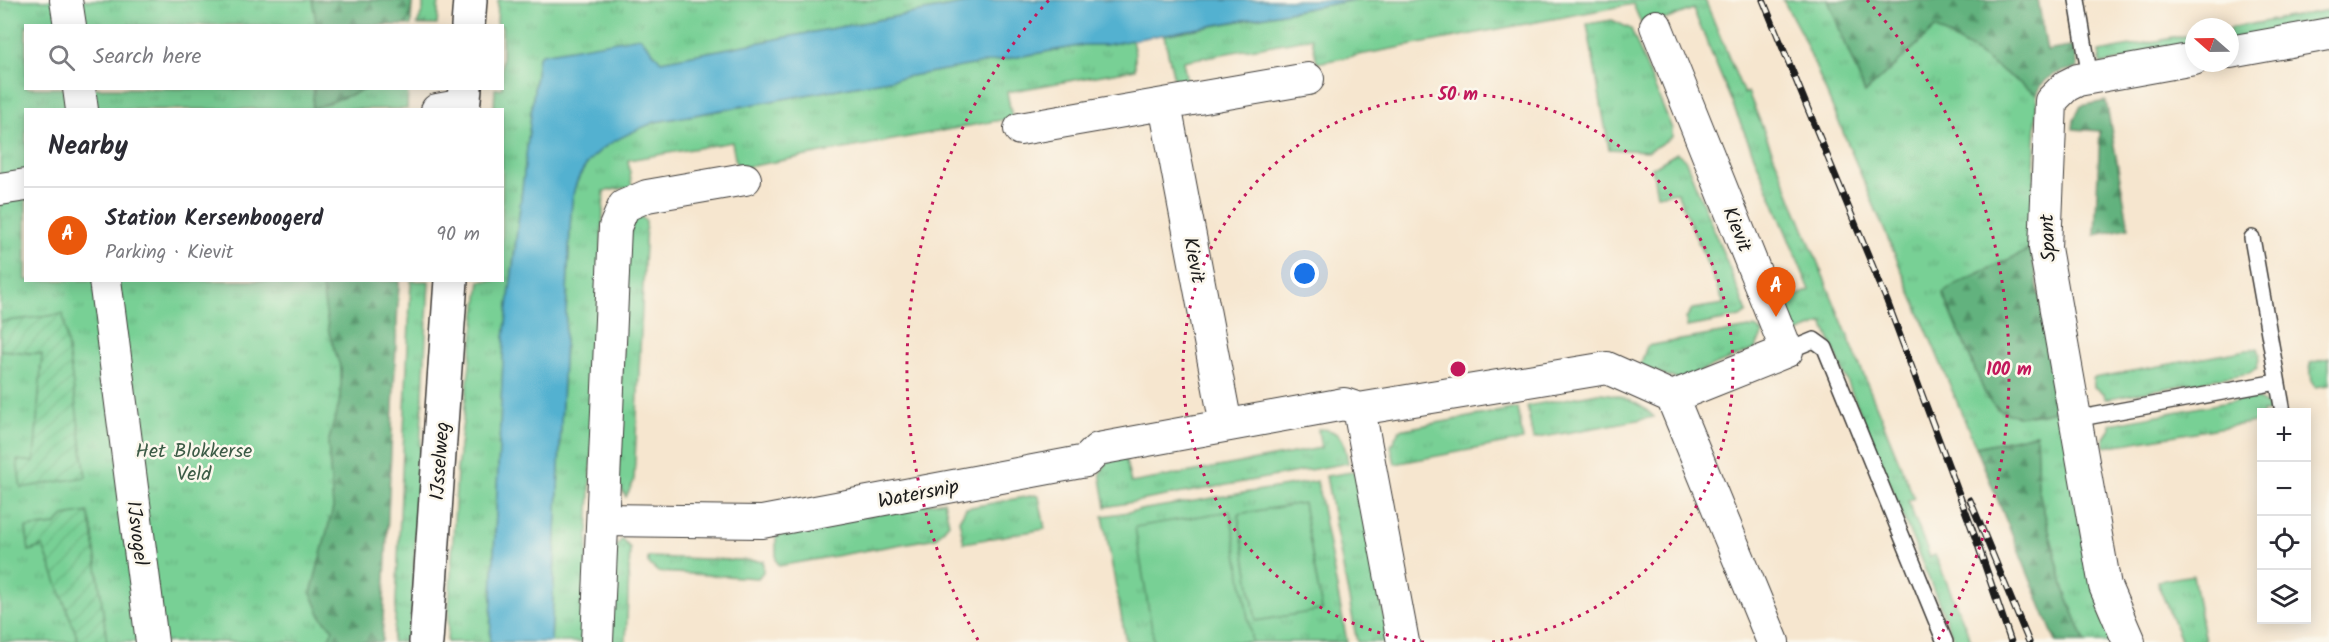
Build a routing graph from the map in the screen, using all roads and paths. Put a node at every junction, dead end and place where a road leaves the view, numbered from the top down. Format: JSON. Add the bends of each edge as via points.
{"nodes":[{"id":1,"x":66,"y":0,"type":"edge"},
{"id":2,"x":470,"y":0,"type":"edge"},
{"id":3,"x":2077,"y":0,"type":"edge"},
{"id":4,"x":70,"y":24,"type":"edge"},
{"id":5,"x":468,"y":24,"type":"edge"},
{"id":6,"x":1656,"y":26,"type":"dead end"},
{"id":7,"x":2329,"y":34,"type":"edge"},
{"id":8,"x":2239,"y":50,"type":"edge"},
{"id":9,"x":2185,"y":61,"type":"edge"},
{"id":10,"x":2090,"y":78,"type":"junction"},
{"id":11,"x":1308,"y":79,"type":"dead end"},
{"id":12,"x":79,"y":90,"type":"edge"},
{"id":13,"x":1165,"y":105,"type":"junction"},
{"id":14,"x":82,"y":108,"type":"edge"},
{"id":15,"x":1020,"y":129,"type":"dead end"},
{"id":16,"x":745,"y":179,"type":"dead end"},
{"id":17,"x":24,"y":185,"type":"edge"},
{"id":18,"x":0,"y":189,"type":"edge"},
{"id":19,"x":2252,"y":238,"type":"dead end"},
{"id":20,"x":105,"y":282,"type":"edge"},
{"id":21,"x":451,"y":282,"type":"edge"},
{"id":22,"x":1787,"y":351,"type":"junction"},
{"id":23,"x":2277,"y":382,"type":"junction"},
{"id":24,"x":1672,"y":397,"type":"junction"},
{"id":25,"x":2282,"y":408,"type":"edge"},
{"id":26,"x":1359,"y":409,"type":"junction"},
{"id":27,"x":2075,"y":418,"type":"junction"},
{"id":28,"x":1226,"y":425,"type":"junction"},
{"id":29,"x":603,"y":520,"type":"junction"},
{"id":30,"x":152,"y":642,"type":"edge"},
{"id":31,"x":426,"y":642,"type":"edge"},
{"id":32,"x":597,"y":642,"type":"edge"},
{"id":33,"x":1403,"y":642,"type":"edge"},
{"id":34,"x":1773,"y":642,"type":"edge"},
{"id":35,"x":1945,"y":642,"type":"edge"},
{"id":36,"x":2129,"y":642,"type":"edge"}],
"edges":[{"from":1,"to":4,"type":"street"},
{"from":2,"to":5,"type":"street"},
{"from":3,"to":10,"type":"lane"},
{"from":6,"to":22,"type":"street","name":"Kievit"},
{"from":7,"to":8,"type":"street"},
{"from":9,"to":10,"type":"street","name":"Spant"},
{"from":10,"to":27,"type":"street","name":"Spant","via":[[2066,86],[2051,101],[2046,199],[2045,248]]},
{"from":11,"to":13,"type":"street"},
{"from":12,"to":14,"type":"street"},
{"from":13,"to":15,"type":"street"},
{"from":13,"to":28,"type":"street","name":"Kievit"},
{"from":16,"to":29,"type":"street","via":[[647,196],[624,206],[615,227]]},
{"from":17,"to":18,"type":"street"},
{"from":19,"to":23,"type":"lane"},
{"from":20,"to":30,"type":"street","name":"IJsvogel"},
{"from":21,"to":31,"type":"street","name":"IJsselweg"},
{"from":22,"to":24,"type":"street"},
{"from":22,"to":35,"type":"lane","via":[[1814,340],[1825,348]]},
{"from":23,"to":25,"type":"lane"},
{"from":23,"to":27,"type":"lane"},
{"from":24,"to":26,"type":"street","via":[[1607,368]]},
{"from":24,"to":34,"type":"street"},
{"from":26,"to":28,"type":"street","via":[[1344,404]]},
{"from":26,"to":33,"type":"street"},
{"from":27,"to":36,"type":"street","name":"Spant","via":[[2105,586]]},
{"from":28,"to":29,"type":"street","name":"Watersnip","via":[[1098,449],[1086,461],[762,522]]},
{"from":29,"to":32,"type":"street"}]}
